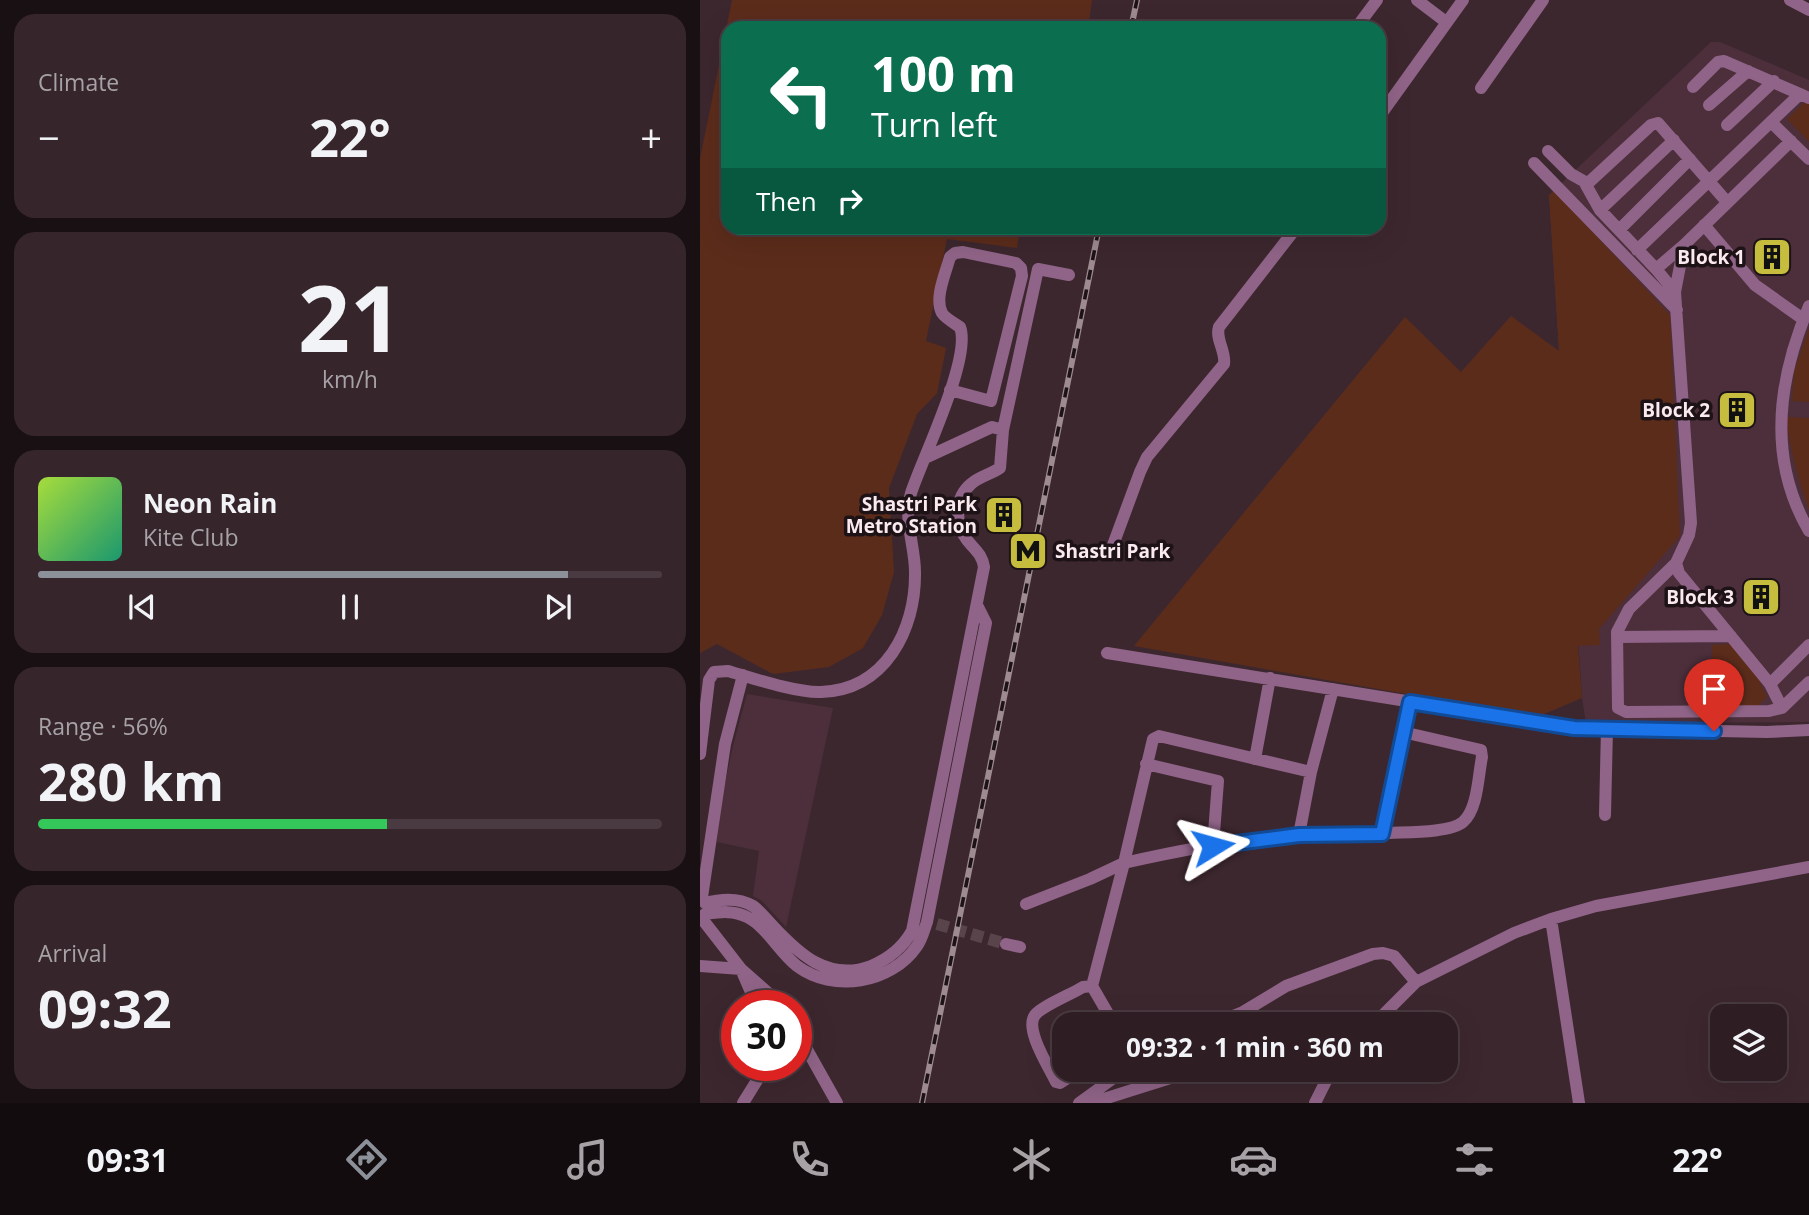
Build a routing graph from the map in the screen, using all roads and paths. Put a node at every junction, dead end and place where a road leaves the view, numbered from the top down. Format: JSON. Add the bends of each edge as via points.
{"nodes":[{"id":1,"x":1377,"y":0,"type":"edge"},
{"id":2,"x":1418,"y":0,"type":"edge"},
{"id":3,"x":1463,"y":0,"type":"edge"},
{"id":4,"x":1790,"y":0,"type":"edge"},
{"id":5,"x":1536,"y":2,"type":"edge"},
{"id":6,"x":1809,"y":10,"type":"edge"},
{"id":7,"x":1361,"y":21,"type":"edge"},
{"id":8,"x":1446,"y":22,"type":"junction"},
{"id":9,"x":1748,"y":71,"type":"junction"},
{"id":10,"x":1774,"y":81,"type":"junction"},
{"id":11,"x":1693,"y":87,"type":"dead end"},
{"id":12,"x":1481,"y":88,"type":"dead end"},
{"id":13,"x":1805,"y":96,"type":"edge"},
{"id":14,"x":1709,"y":105,"type":"dead end"},
{"id":15,"x":1386,"y":107,"type":"edge"},
{"id":16,"x":1771,"y":122,"type":"junction"},
{"id":17,"x":1727,"y":125,"type":"dead end"},
{"id":18,"x":1674,"y":140,"type":"junction"},
{"id":19,"x":1791,"y":141,"type":"junction"},
{"id":20,"x":1548,"y":151,"type":"dead end"},
{"id":21,"x":1690,"y":159,"type":"junction"},
{"id":22,"x":1809,"y":159,"type":"edge"},
{"id":23,"x":1534,"y":163,"type":"dead end"},
{"id":24,"x":1707,"y":181,"type":"junction"},
{"id":25,"x":1587,"y":183,"type":"junction"},
{"id":26,"x":1727,"y":202,"type":"junction"},
{"id":27,"x":1600,"y":210,"type":"junction"},
{"id":28,"x":1704,"y":225,"type":"junction"},
{"id":29,"x":1619,"y":230,"type":"junction"},
{"id":30,"x":1291,"y":235,"type":"edge"},
{"id":31,"x":1684,"y":245,"type":"junction"},
{"id":32,"x":1637,"y":250,"type":"junction"},
{"id":33,"x":1656,"y":269,"type":"junction"},
{"id":34,"x":1069,"y":275,"type":"dead end"},
{"id":35,"x":1675,"y":292,"type":"junction"},
{"id":36,"x":1809,"y":306,"type":"edge"},
{"id":37,"x":1677,"y":310,"type":"junction"},
{"id":38,"x":1803,"y":319,"type":"junction"},
{"id":39,"x":950,"y":390,"type":"junction"},
{"id":40,"x":1003,"y":429,"type":"junction"},
{"id":41,"x":925,"y":458,"type":"junction"},
{"id":42,"x":1809,"y":531,"type":"edge"},
{"id":43,"x":1113,"y":545,"type":"dead end"},
{"id":44,"x":1676,"y":564,"type":"junction"},
{"id":45,"x":1731,"y":636,"type":"junction"},
{"id":46,"x":1617,"y":638,"type":"junction"},
{"id":47,"x":1809,"y":645,"type":"edge"},
{"id":48,"x":1107,"y":653,"type":"dead end"},
{"id":49,"x":743,"y":675,"type":"junction"},
{"id":50,"x":1270,"y":678,"type":"junction"},
{"id":51,"x":1809,"y":682,"type":"edge"},
{"id":52,"x":1770,"y":684,"type":"junction"},
{"id":53,"x":1333,"y":689,"type":"junction"},
{"id":54,"x":1410,"y":702,"type":"junction"},
{"id":55,"x":1782,"y":708,"type":"junction"},
{"id":56,"x":1607,"y":729,"type":"junction"},
{"id":57,"x":1809,"y":730,"type":"edge"},
{"id":58,"x":1404,"y":735,"type":"junction"},
{"id":59,"x":700,"y":754,"type":"edge"},
{"id":60,"x":1255,"y":759,"type":"junction"},
{"id":61,"x":1146,"y":764,"type":"junction"},
{"id":62,"x":1311,"y":772,"type":"junction"},
{"id":63,"x":1605,"y":814,"type":"dead end"},
{"id":64,"x":1382,"y":834,"type":"junction"},
{"id":65,"x":1299,"y":835,"type":"junction"},
{"id":66,"x":1213,"y":846,"type":"junction"},
{"id":67,"x":1124,"y":863,"type":"junction"},
{"id":68,"x":1809,"y":867,"type":"edge"},
{"id":69,"x":1026,"y":904,"type":"dead end"},
{"id":70,"x":702,"y":909,"type":"edge"},
{"id":71,"x":1551,"y":919,"type":"junction"},
{"id":72,"x":1006,"y":944,"type":"tunnel mouth"},
{"id":73,"x":1020,"y":947,"type":"dead end"},
{"id":74,"x":700,"y":966,"type":"edge"},
{"id":75,"x":741,"y":969,"type":"junction"},
{"id":76,"x":1416,"y":982,"type":"junction"},
{"id":77,"x":1092,"y":986,"type":"junction"},
{"id":78,"x":750,"y":990,"type":"edge"},
{"id":79,"x":765,"y":990,"type":"edge"},
{"id":80,"x":1107,"y":1012,"type":"edge"},
{"id":81,"x":1241,"y":1012,"type":"edge"},
{"id":82,"x":1386,"y":1012,"type":"edge"},
{"id":83,"x":812,"y":1058,"type":"edge"},
{"id":84,"x":1052,"y":1074,"type":"edge"},
{"id":85,"x":757,"y":1081,"type":"edge"},
{"id":86,"x":1108,"y":1082,"type":"edge"},
{"id":87,"x":1158,"y":1082,"type":"edge"},
{"id":88,"x":1326,"y":1082,"type":"edge"},
{"id":89,"x":743,"y":1103,"type":"edge"},
{"id":90,"x":837,"y":1103,"type":"edge"},
{"id":91,"x":1079,"y":1103,"type":"edge"},
{"id":92,"x":1091,"y":1103,"type":"edge"},
{"id":93,"x":1315,"y":1103,"type":"edge"},
{"id":94,"x":1579,"y":1103,"type":"edge"}],
"edges":[{"from":1,"to":7,"type":"street"},
{"from":2,"to":8,"type":"street"},
{"from":3,"to":8,"type":"street"},
{"from":4,"to":6,"type":"street"},
{"from":5,"to":12,"type":"street"},
{"from":8,"to":15,"type":"street"},
{"from":9,"to":10,"type":"street"},
{"from":9,"to":11,"type":"street","via":[[1720,61]]},
{"from":9,"to":14,"type":"street"},
{"from":10,"to":13,"type":"street"},
{"from":10,"to":17,"type":"street"},
{"from":13,"to":16,"type":"street"},
{"from":16,"to":19,"type":"street"},
{"from":16,"to":24,"type":"street"},
{"from":18,"to":21,"type":"street"},
{"from":18,"to":25,"type":"street","via":[[1654,123]]},
{"from":18,"to":27,"type":"street"},
{"from":19,"to":22,"type":"street"},
{"from":19,"to":26,"type":"street"},
{"from":20,"to":25,"type":"street"},
{"from":21,"to":24,"type":"street"},
{"from":21,"to":29,"type":"street"},
{"from":23,"to":37,"type":"street"},
{"from":24,"to":26,"type":"street"},
{"from":24,"to":32,"type":"street"},
{"from":25,"to":27,"type":"street"},
{"from":26,"to":28,"type":"street"},
{"from":27,"to":29,"type":"street"},
{"from":28,"to":31,"type":"street"},
{"from":28,"to":38,"type":"street","via":[[1755,285]]},
{"from":29,"to":32,"type":"street"},
{"from":30,"to":43,"type":"street","via":[[1219,327],[1224,364],[1147,457]]},
{"from":31,"to":33,"type":"street"},
{"from":31,"to":35,"type":"street"},
{"from":32,"to":33,"type":"street"},
{"from":33,"to":35,"type":"street"},
{"from":34,"to":40,"type":"street","via":[[1038,269]]},
{"from":35,"to":37,"type":"street"},
{"from":36,"to":38,"type":"street"},
{"from":37,"to":44,"type":"street","via":[[1691,523]]},
{"from":38,"to":42,"type":"street","via":[[1787,365],[1782,432],[1785,472]]},
{"from":39,"to":39,"type":"street","via":[[962,333],[944,316],[939,299],[950,257],[963,252],[1016,263],[1022,276],[991,401]]},
{"from":39,"to":41,"type":"street"},
{"from":40,"to":41,"type":"street","via":[[992,427]]},
{"from":40,"to":70,"type":"street","via":[[1000,468],[971,483],[958,508],[959,525],[983,560],[978,607],[986,623],[917,947],[903,961],[872,978],[826,980],[804,971],[746,916]]},
{"from":41,"to":49,"type":"street","via":[[910,496],[908,519],[914,598],[896,651],[860,682],[831,691],[809,692]]},
{"from":44,"to":45,"type":"street"},
{"from":44,"to":46,"type":"street","via":[[1629,609]]},
{"from":45,"to":46,"type":"street"},
{"from":45,"to":52,"type":"street"},
{"from":46,"to":55,"type":"street","via":[[1616,702],[1621,711],[1757,713]]},
{"from":47,"to":52,"type":"street"},
{"from":48,"to":50,"type":"street"},
{"from":49,"to":59,"type":"street","via":[[721,670],[711,674]]},
{"from":49,"to":70,"type":"street","via":[[725,744]]},
{"from":50,"to":53,"type":"street"},
{"from":50,"to":60,"type":"street"},
{"from":51,"to":55,"type":"street"},
{"from":52,"to":55,"type":"street"},
{"from":53,"to":54,"type":"street"},
{"from":53,"to":62,"type":"street"},
{"from":54,"to":56,"type":"street"},
{"from":54,"to":58,"type":"street"},
{"from":56,"to":57,"type":"street"},
{"from":56,"to":63,"type":"street"},
{"from":58,"to":64,"type":"street"},
{"from":58,"to":64,"type":"street","via":[[1410,732],[1481,750],[1472,808],[1457,826]]},
{"from":60,"to":61,"type":"street","via":[[1159,736],[1153,739]]},
{"from":60,"to":62,"type":"street"},
{"from":61,"to":66,"type":"street","via":[[1217,781]]},
{"from":61,"to":67,"type":"street"},
{"from":62,"to":65,"type":"street"},
{"from":64,"to":65,"type":"street"},
{"from":65,"to":66,"type":"street"},
{"from":66,"to":67,"type":"street"},
{"from":67,"to":69,"type":"street"},
{"from":67,"to":77,"type":"street"},
{"from":68,"to":71,"type":"street","via":[[1597,906]]},
{"from":70,"to":75,"type":"street"},
{"from":71,"to":76,"type":"street"},
{"from":71,"to":94,"type":"street"},
{"from":72,"to":73,"type":"street"},
{"from":74,"to":75,"type":"street"},
{"from":75,"to":78,"type":"street"},
{"from":75,"to":79,"type":"street"},
{"from":76,"to":81,"type":"street","via":[[1394,956],[1373,954],[1286,986]]},
{"from":76,"to":82,"type":"street"},
{"from":77,"to":80,"type":"street"},
{"from":77,"to":84,"type":"street","via":[[1036,1013],[1032,1031]]},
{"from":83,"to":90,"type":"street"},
{"from":85,"to":89,"type":"street"},
{"from":86,"to":91,"type":"street"},
{"from":87,"to":92,"type":"street"},
{"from":88,"to":93,"type":"street"}]}
